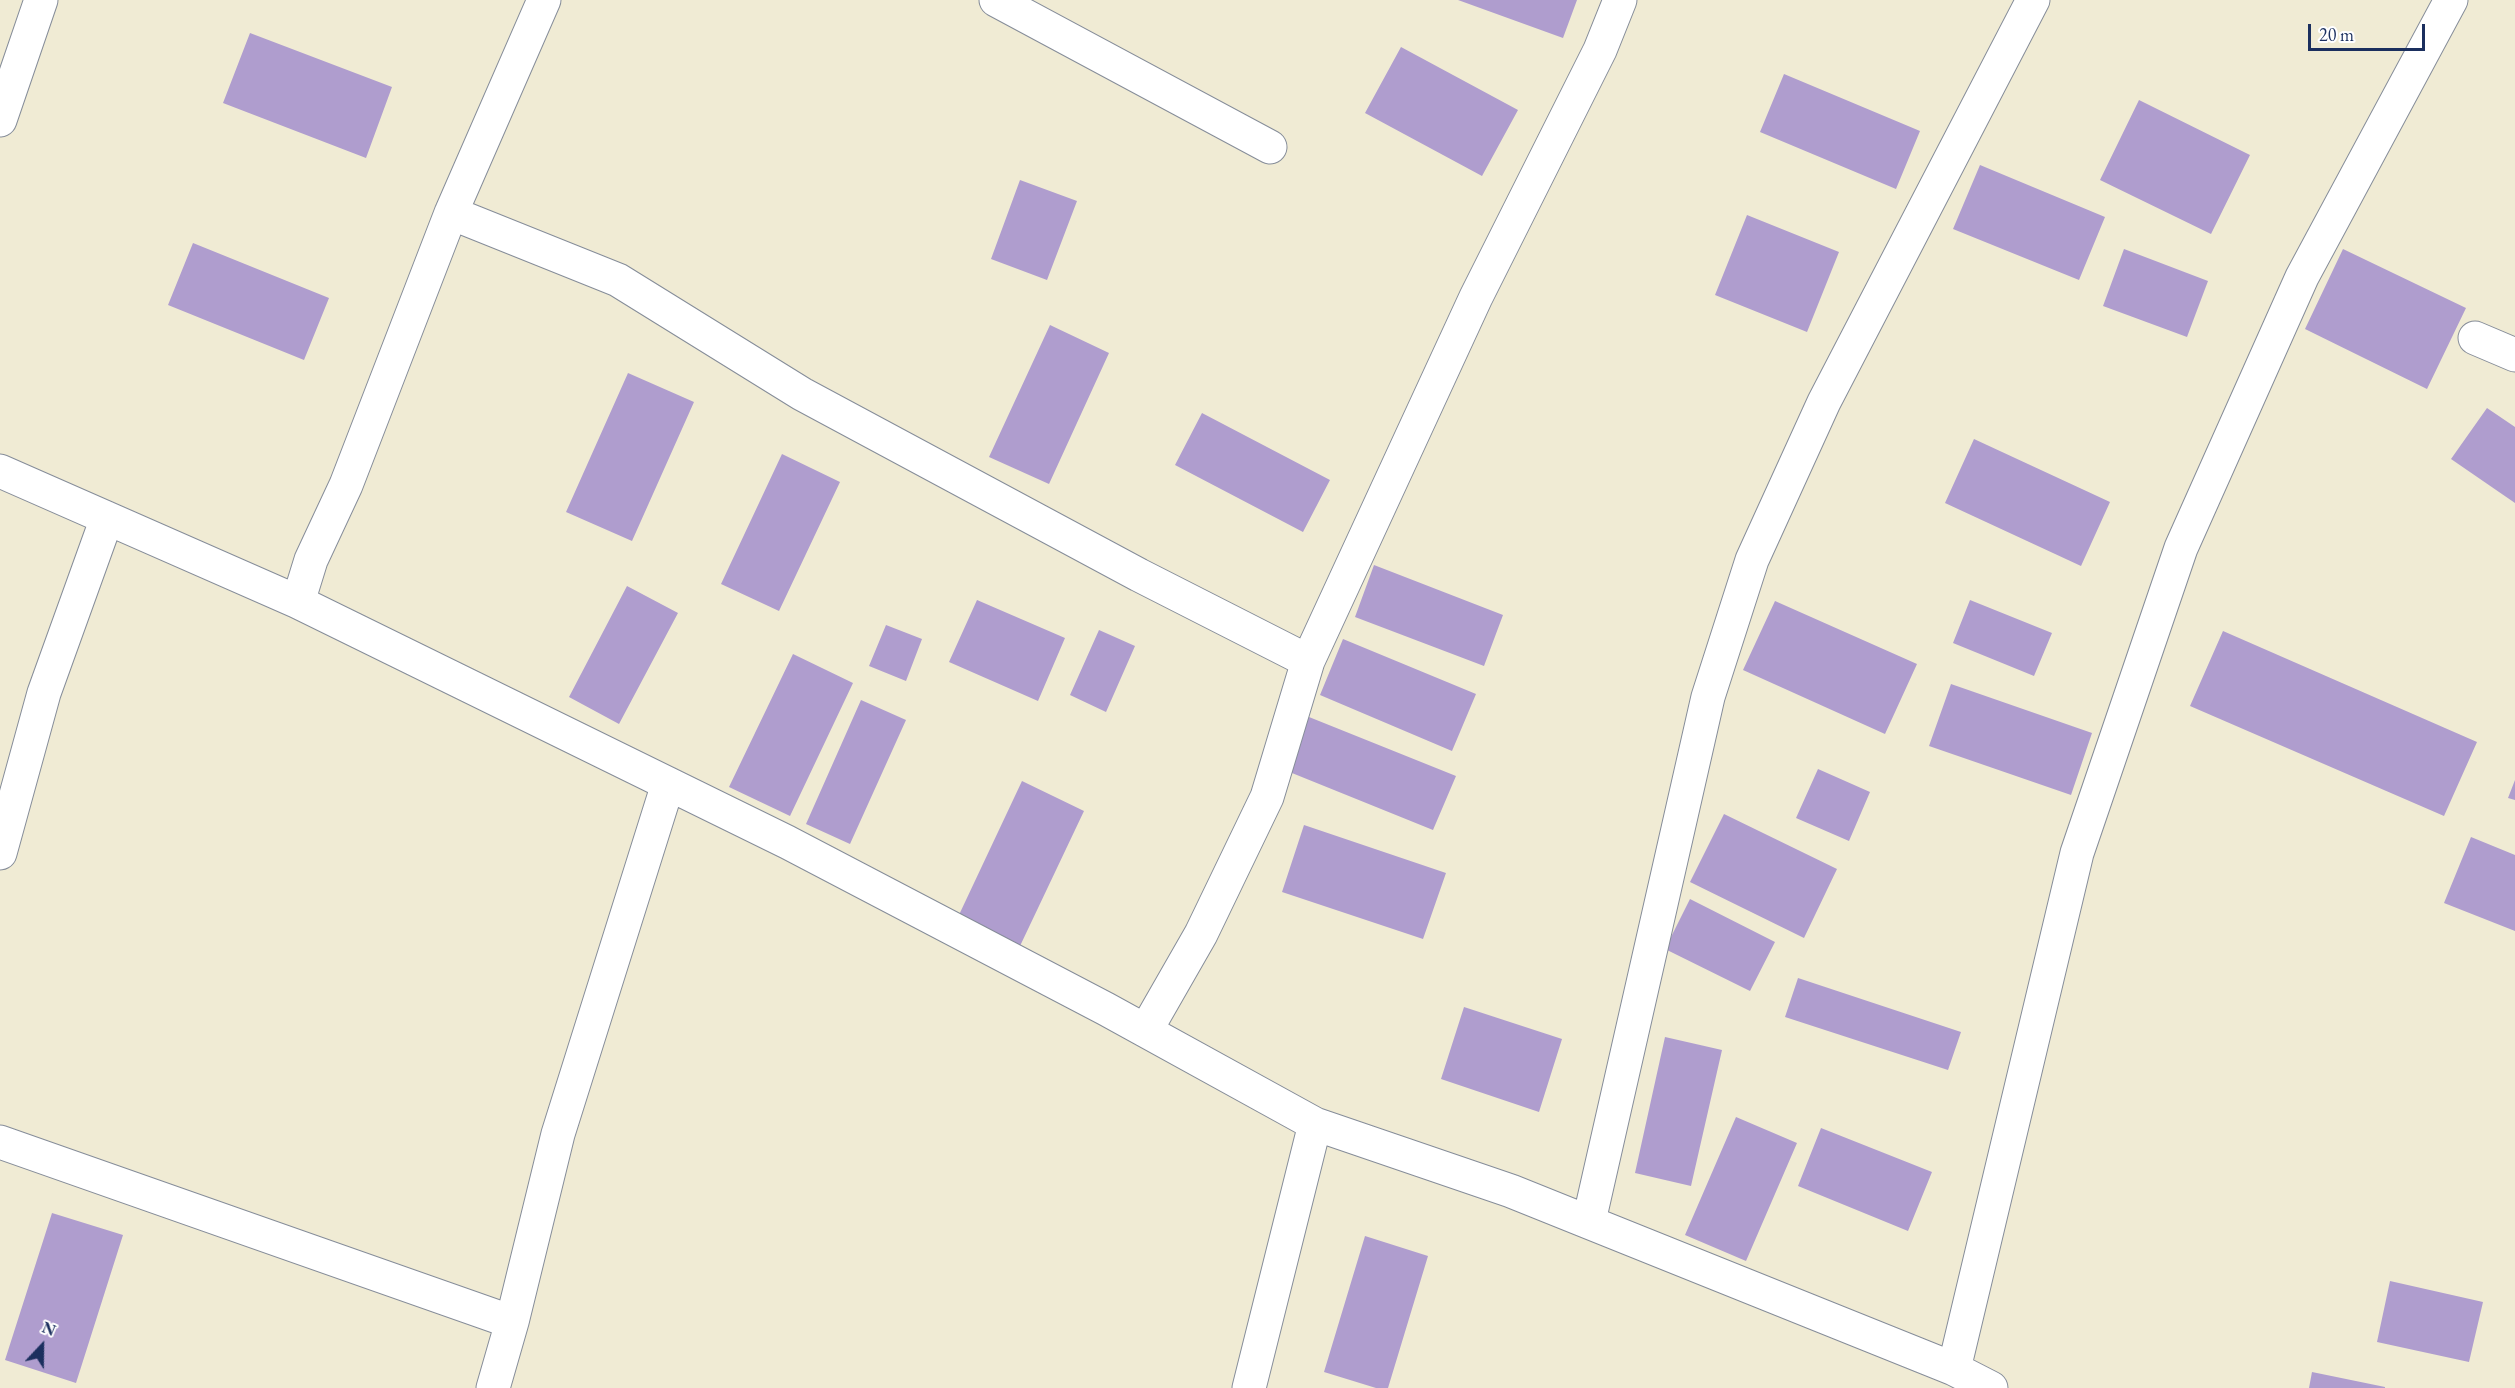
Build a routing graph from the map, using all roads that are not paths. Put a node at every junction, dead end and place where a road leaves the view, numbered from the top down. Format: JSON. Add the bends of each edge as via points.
{"nodes":[{"id":1,"x":42,"y":0,"type":"edge"},
{"id":2,"x":544,"y":0,"type":"edge"},
{"id":3,"x":996,"y":0,"type":"edge"},
{"id":4,"x":1620,"y":0,"type":"edge"},
{"id":5,"x":2034,"y":0,"type":"edge"},
{"id":6,"x":2451,"y":0,"type":"edge"},
{"id":7,"x":0,"y":120,"type":"edge"},
{"id":8,"x":1270,"y":147,"type":"dead end"},
{"id":9,"x":451,"y":213,"type":"junction"},
{"id":10,"x":2475,"y":338,"type":"dead end"},
{"id":11,"x":2515,"y":355,"type":"edge"},
{"id":12,"x":0,"y":471,"type":"edge"},
{"id":13,"x":107,"y":519,"type":"junction"},
{"id":14,"x":298,"y":602,"type":"junction"},
{"id":15,"x":1308,"y":661,"type":"junction"},
{"id":16,"x":668,"y":784,"type":"junction"},
{"id":17,"x":0,"y":854,"type":"edge"},
{"id":18,"x":1146,"y":1030,"type":"junction"},
{"id":19,"x":1315,"y":1124,"type":"junction"},
{"id":20,"x":0,"y":1142,"type":"edge"},
{"id":21,"x":1589,"y":1221,"type":"junction"},
{"id":22,"x":512,"y":1322,"type":"junction"},
{"id":23,"x":1954,"y":1369,"type":"junction"},
{"id":24,"x":493,"y":1388,"type":"edge"},
{"id":25,"x":1249,"y":1388,"type":"edge"},
{"id":26,"x":1990,"y":1388,"type":"edge"}],
"edges":[{"from":1,"to":7,"type":"street"},
{"from":2,"to":9,"type":"street"},
{"from":3,"to":8,"type":"street"},
{"from":4,"to":15,"type":"street","via":[[1600,50],[1476,297]]},
{"from":5,"to":21,"type":"street","via":[[1824,402],[1752,560],[1708,697]]},
{"from":6,"to":23,"type":"street","via":[[2302,277],[2181,548],[2077,853]]},
{"from":9,"to":14,"type":"street","via":[[346,485],[311,560]]},
{"from":9,"to":15,"type":"street","via":[[618,280],[802,394]]},
{"from":10,"to":11,"type":"street"},
{"from":12,"to":13,"type":"street"},
{"from":13,"to":14,"type":"street"},
{"from":13,"to":17,"type":"street","via":[[44,693]]},
{"from":14,"to":16,"type":"street"},
{"from":15,"to":18,"type":"street","via":[[1267,797],[1201,934]]},
{"from":16,"to":18,"type":"street"},
{"from":16,"to":22,"type":"street","via":[[558,1134]]},
{"from":18,"to":19,"type":"street"},
{"from":19,"to":21,"type":"street"},
{"from":19,"to":25,"type":"street"},
{"from":20,"to":22,"type":"street"},
{"from":21,"to":23,"type":"street"},
{"from":22,"to":24,"type":"street"},
{"from":23,"to":26,"type":"street"}]}
